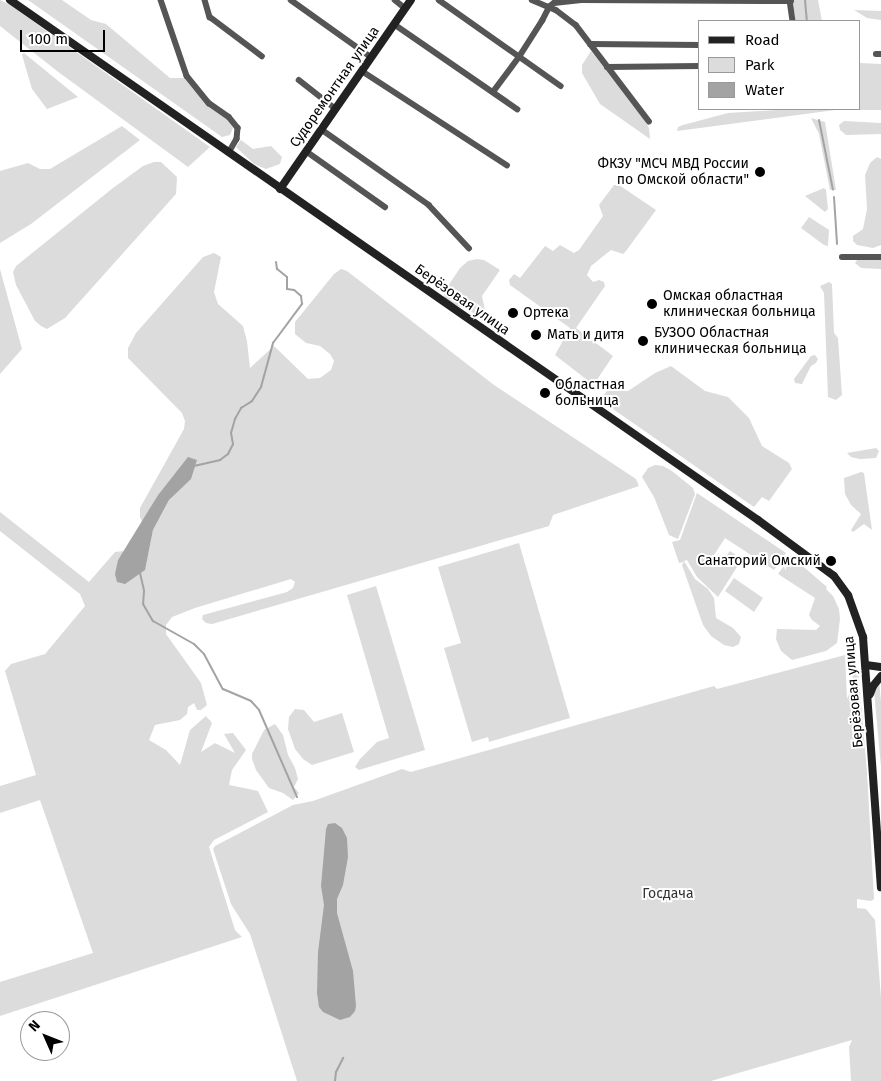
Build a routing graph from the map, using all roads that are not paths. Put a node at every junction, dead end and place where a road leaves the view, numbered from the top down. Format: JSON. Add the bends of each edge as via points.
{"nodes":[{"id":1,"x":3,"y":0,"type":"edge"},
{"id":2,"x":161,"y":0,"type":"edge"},
{"id":3,"x":205,"y":0,"type":"edge"},
{"id":4,"x":291,"y":0,"type":"edge"},
{"id":5,"x":395,"y":0,"type":"edge"},
{"id":6,"x":411,"y":0,"type":"edge"},
{"id":7,"x":439,"y":0,"type":"edge"},
{"id":8,"x":532,"y":0,"type":"edge"},
{"id":9,"x":790,"y":0,"type":"edge"},
{"id":10,"x":13,"y":2,"type":"edge"},
{"id":11,"x":549,"y":7,"type":"junction"},
{"id":12,"x":405,"y":8,"type":"junction"},
{"id":13,"x":792,"y":20,"type":"edge"},
{"id":14,"x":394,"y":24,"type":"junction"},
{"id":15,"x":590,"y":44,"type":"junction"},
{"id":16,"x":698,"y":45,"type":"edge"},
{"id":17,"x":262,"y":56,"type":"dead end"},
{"id":18,"x":371,"y":57,"type":"junction"},
{"id":19,"x":519,"y":57,"type":"junction"},
{"id":20,"x":698,"y":66,"type":"edge"},
{"id":21,"x":607,"y":67,"type":"junction"},
{"id":22,"x":362,"y":71,"type":"junction"},
{"id":23,"x":299,"y":80,"type":"dead end"},
{"id":24,"x":561,"y":86,"type":"dead end"},
{"id":25,"x":493,"y":92,"type":"junction"},
{"id":26,"x":336,"y":109,"type":"junction"},
{"id":27,"x":517,"y":109,"type":"dead end"},
{"id":28,"x":649,"y":121,"type":"dead end"},
{"id":29,"x":321,"y":129,"type":"junction"},
{"id":30,"x":306,"y":151,"type":"junction"},
{"id":31,"x":229,"y":153,"type":"junction"},
{"id":32,"x":507,"y":165,"type":"dead end"},
{"id":33,"x":280,"y":189,"type":"junction"},
{"id":34,"x":385,"y":207,"type":"dead end"},
{"id":35,"x":469,"y":248,"type":"dead end"},
{"id":36,"x":842,"y":257,"type":"dead end"},
{"id":37,"x":881,"y":257,"type":"edge"},
{"id":38,"x":881,"y":663,"type":"edge"},
{"id":39,"x":866,"y":665,"type":"junction"},
{"id":40,"x":881,"y":667,"type":"edge"},
{"id":41,"x":881,"y":676,"type":"edge"},
{"id":42,"x":869,"y":698,"type":"junction"},
{"id":43,"x":881,"y":887,"type":"edge"}],
"edges":[{"from":1,"to":10,"type":"main road","name":"Берёзовая улица"},
{"from":2,"to":31,"type":"street","via":[[187,76],[202,96],[238,128],[237,139]]},
{"from":3,"to":17,"type":"street","via":[[210,17]]},
{"from":4,"to":18,"type":"street"},
{"from":5,"to":12,"type":"street"},
{"from":6,"to":12,"type":"main road","name":"Судоремонтная улица"},
{"from":7,"to":19,"type":"street"},
{"from":8,"to":11,"type":"street"},
{"from":9,"to":11,"type":"street","via":[[581,0],[554,3]]},
{"from":9,"to":13,"type":"street"},
{"from":10,"to":31,"type":"main road","name":"Берёзовая улица"},
{"from":11,"to":15,"type":"street","via":[[570,19]]},
{"from":11,"to":19,"type":"street"},
{"from":12,"to":14,"type":"main road","name":"Судоремонтная улица"},
{"from":14,"to":18,"type":"main road","name":"Судоремонтная улица"},
{"from":14,"to":25,"type":"street"},
{"from":15,"to":16,"type":"street"},
{"from":15,"to":21,"type":"street"},
{"from":18,"to":22,"type":"main road","name":"Судоремонтная улица"},
{"from":19,"to":24,"type":"street"},
{"from":19,"to":25,"type":"street"},
{"from":20,"to":21,"type":"street"},
{"from":21,"to":28,"type":"street"},
{"from":22,"to":26,"type":"main road","name":"Судоремонтная улица"},
{"from":22,"to":32,"type":"street"},
{"from":23,"to":26,"type":"street"},
{"from":25,"to":27,"type":"street"},
{"from":26,"to":29,"type":"main road","name":"Судоремонтная улица"},
{"from":29,"to":30,"type":"main road","name":"Судоремонтная улица"},
{"from":29,"to":35,"type":"street","via":[[429,205]]},
{"from":30,"to":33,"type":"main road","name":"Судоремонтная улица"},
{"from":30,"to":34,"type":"street"},
{"from":31,"to":33,"type":"main road","name":"Берёзовая улица"},
{"from":33,"to":39,"type":"main road","name":"Берёзовая улица","via":[[834,576],[848,595],[858,618]]},
{"from":36,"to":37,"type":"street"},
{"from":38,"to":39,"type":"main road"},
{"from":39,"to":40,"type":"main road"},
{"from":39,"to":42,"type":"main road","name":"Берёзовая улица"},
{"from":41,"to":42,"type":"main road","via":[[872,686]]},
{"from":42,"to":43,"type":"main road","name":"Берёзовая улица"}]}
